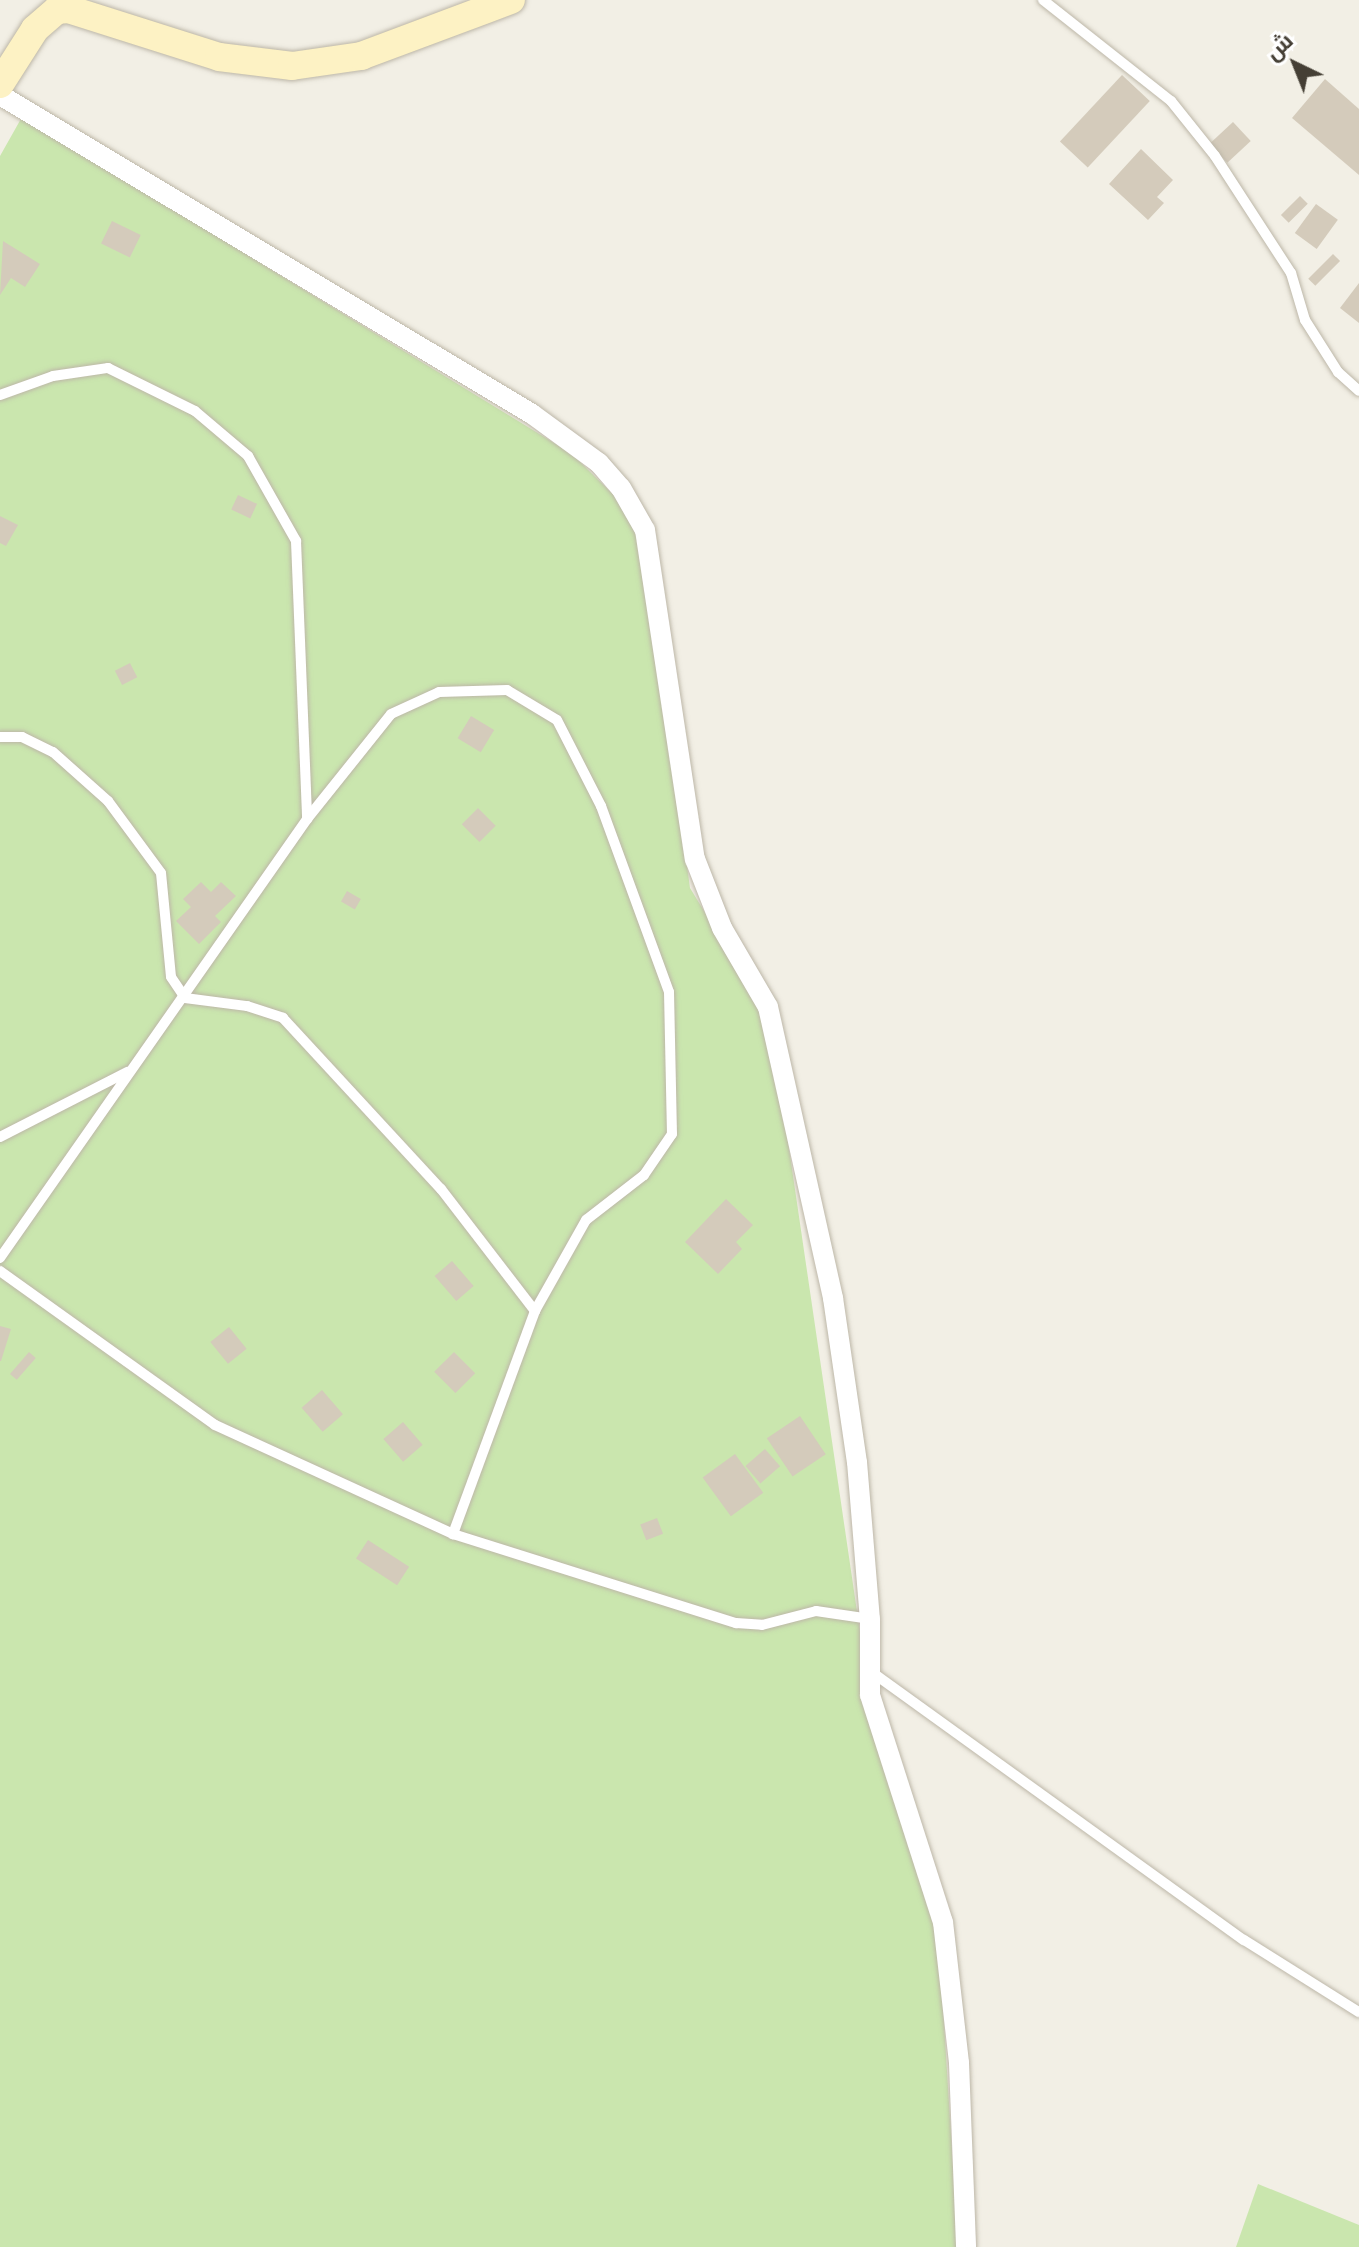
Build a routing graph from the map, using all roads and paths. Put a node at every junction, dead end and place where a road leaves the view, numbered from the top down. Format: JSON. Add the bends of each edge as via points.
{"nodes":[{"id":1,"x":511,"y":0,"type":"edge"},
{"id":2,"x":1043,"y":0,"type":"edge"},
{"id":3,"x":63,"y":5,"type":"edge"},
{"id":4,"x":0,"y":84,"type":"edge"},
{"id":5,"x":0,"y":95,"type":"edge"},
{"id":6,"x":1359,"y":391,"type":"edge"},
{"id":7,"x":0,"y":395,"type":"edge"},
{"id":8,"x":0,"y":737,"type":"edge"},
{"id":9,"x":307,"y":819,"type":"junction"},
{"id":10,"x":185,"y":998,"type":"junction"},
{"id":11,"x":129,"y":1071,"type":"junction"},
{"id":12,"x":0,"y":1137,"type":"edge"},
{"id":13,"x":0,"y":1258,"type":"edge"},
{"id":14,"x":0,"y":1271,"type":"edge"},
{"id":15,"x":535,"y":1311,"type":"junction"},
{"id":16,"x":453,"y":1534,"type":"junction"},
{"id":17,"x":870,"y":1619,"type":"junction"},
{"id":18,"x":869,"y":1670,"type":"junction"},
{"id":19,"x":1359,"y":2012,"type":"edge"},
{"id":20,"x":966,"y":2247,"type":"edge"}],
"edges":[{"from":1,"to":3,"type":"main road","via":[[361,56],[292,66],[174,46]]},
{"from":2,"to":6,"type":"lane","via":[[1180,112],[1291,273],[1305,320],[1330,359]]},
{"from":3,"to":4,"type":"main road","via":[[35,29]]},
{"from":5,"to":17,"type":"street","via":[[532,414],[599,463],[634,508],[651,551],[695,859],[722,928],[768,1007],[797,1128],[833,1298],[857,1462]]},
{"from":7,"to":9,"type":"lane","via":[[53,376],[108,368],[195,411],[248,456],[296,541]]},
{"from":8,"to":10,"type":"lane","via":[[22,737],[53,752],[108,801],[161,873],[171,977]]},
{"from":9,"to":10,"type":"lane"},
{"from":9,"to":15,"type":"lane","via":[[391,714],[439,692],[507,690],[557,720],[601,806],[669,992],[672,1134],[644,1175],[586,1220]]},
{"from":10,"to":11,"type":"lane"},
{"from":10,"to":15,"type":"lane","via":[[247,1006],[283,1018],[441,1189]]},
{"from":11,"to":12,"type":"lane"},
{"from":11,"to":13,"type":"lane"},
{"from":14,"to":16,"type":"lane","via":[[215,1425]]},
{"from":15,"to":16,"type":"lane"},
{"from":16,"to":17,"type":"lane","via":[[736,1623],[762,1625],[816,1611]]},
{"from":17,"to":18,"type":"street"},
{"from":18,"to":19,"type":"lane","via":[[1244,1940]]},
{"from":18,"to":20,"type":"street","via":[[874,1717],[943,1922],[959,2063]]}]}
